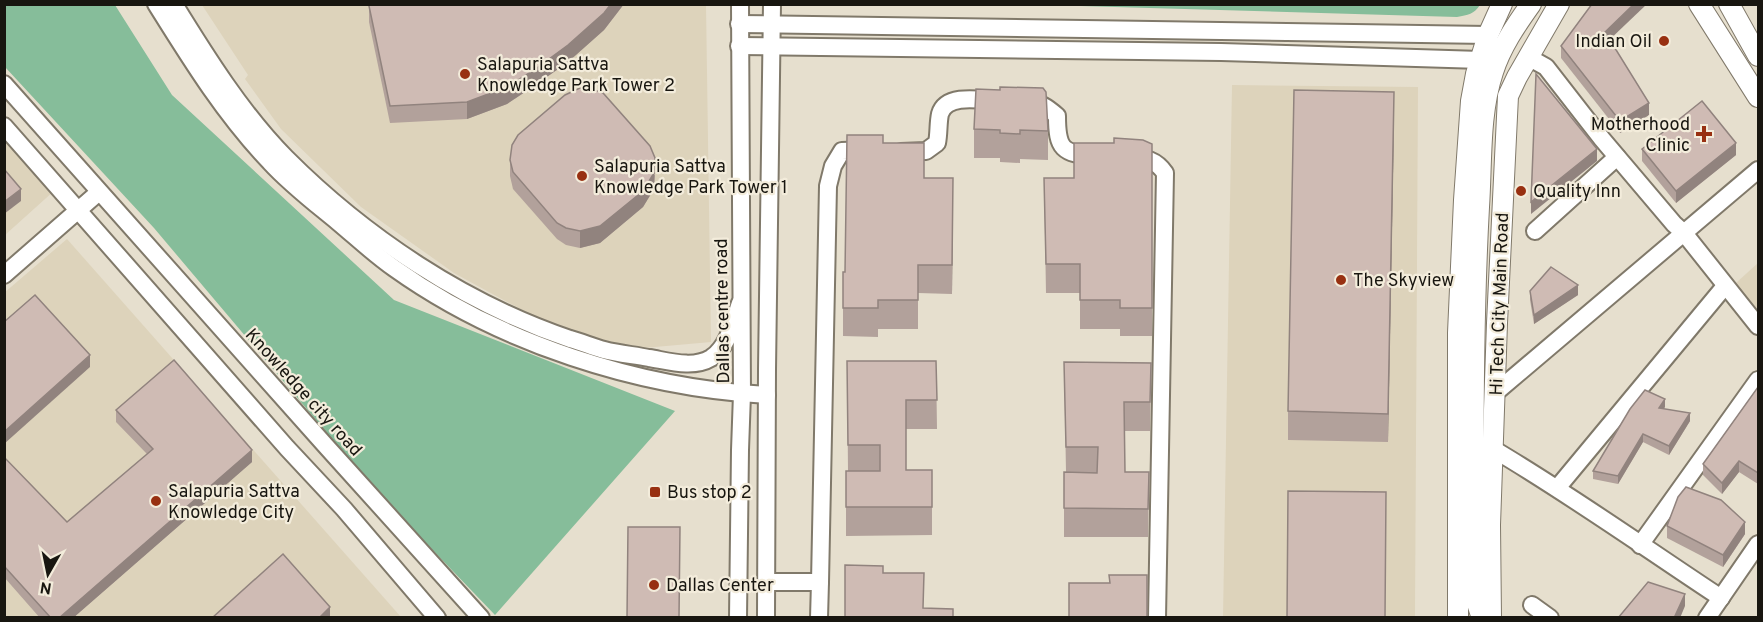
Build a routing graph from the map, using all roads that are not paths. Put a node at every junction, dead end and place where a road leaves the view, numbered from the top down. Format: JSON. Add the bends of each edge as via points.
{"nodes":[{"id":1,"x":156,"y":4,"type":"edge"},
{"id":2,"x":174,"y":4,"type":"edge"},
{"id":3,"x":740,"y":4,"type":"edge"},
{"id":4,"x":772,"y":4,"type":"edge"},
{"id":5,"x":1502,"y":4,"type":"edge"},
{"id":6,"x":1531,"y":4,"type":"edge"},
{"id":7,"x":1560,"y":4,"type":"edge"},
{"id":8,"x":1699,"y":4,"type":"edge"},
{"id":9,"x":1729,"y":4,"type":"edge"},
{"id":10,"x":739,"y":24,"type":"junction"},
{"id":11,"x":772,"y":25,"type":"junction"},
{"id":12,"x":1488,"y":34,"type":"junction"},
{"id":13,"x":739,"y":46,"type":"junction"},
{"id":14,"x":771,"y":47,"type":"junction"},
{"id":15,"x":1758,"y":56,"type":"edge"},
{"id":16,"x":1528,"y":57,"type":"junction"},
{"id":17,"x":1481,"y":60,"type":"junction"},
{"id":18,"x":4,"y":84,"type":"edge"},
{"id":19,"x":1758,"y":97,"type":"edge"},
{"id":20,"x":4,"y":126,"type":"edge"},
{"id":21,"x":1617,"y":157,"type":"junction"},
{"id":22,"x":1758,"y":170,"type":"edge"},
{"id":23,"x":99,"y":192,"type":"junction"},
{"id":24,"x":80,"y":211,"type":"junction"},
{"id":25,"x":1535,"y":231,"type":"dead end"},
{"id":26,"x":1684,"y":233,"type":"junction"},
{"id":27,"x":4,"y":275,"type":"edge"},
{"id":28,"x":1725,"y":286,"type":"junction"},
{"id":29,"x":740,"y":303,"type":"junction"},
{"id":30,"x":1758,"y":326,"type":"edge"},
{"id":31,"x":1758,"y":380,"type":"edge"},
{"id":32,"x":1495,"y":393,"type":"junction"},
{"id":33,"x":742,"y":394,"type":"junction"},
{"id":34,"x":767,"y":395,"type":"junction"},
{"id":35,"x":1493,"y":449,"type":"junction"},
{"id":36,"x":1558,"y":488,"type":"junction"},
{"id":37,"x":1758,"y":544,"type":"edge"},
{"id":38,"x":1640,"y":545,"type":"junction"},
{"id":39,"x":767,"y":582,"type":"junction"},
{"id":40,"x":820,"y":582,"type":"junction"},
{"id":41,"x":1720,"y":598,"type":"junction"},
{"id":42,"x":1532,"y":605,"type":"dead end"},
{"id":43,"x":437,"y":618,"type":"edge"},
{"id":44,"x":482,"y":618,"type":"edge"},
{"id":45,"x":738,"y":618,"type":"edge"},
{"id":46,"x":766,"y":618,"type":"edge"},
{"id":47,"x":819,"y":618,"type":"edge"},
{"id":48,"x":1157,"y":618,"type":"edge"},
{"id":49,"x":1458,"y":618,"type":"edge"},
{"id":50,"x":1482,"y":618,"type":"edge"},
{"id":51,"x":1491,"y":618,"type":"edge"},
{"id":52,"x":1550,"y":618,"type":"edge"},
{"id":53,"x":1707,"y":618,"type":"edge"}],
"edges":[{"from":1,"to":33,"type":"street","via":[[218,101],[270,163],[394,268],[463,310],[523,339],[619,370]]},
{"from":2,"to":29,"type":"street","via":[[226,84],[285,157],[368,229],[471,296],[514,317],[603,350],[688,364],[710,359],[719,352]]},
{"from":3,"to":10,"type":"street","name":"Dallas centre road"},
{"from":4,"to":11,"type":"street"},
{"from":5,"to":12,"type":"main road"},
{"from":6,"to":50,"type":"main road","via":[[1503,47],[1484,114],[1473,388],[1473,591]]},
{"from":7,"to":16,"type":"main road","name":"Hi Tech City Main Road"},
{"from":8,"to":19,"type":"main road"},
{"from":9,"to":15,"type":"main road"},
{"from":10,"to":11,"type":"street"},
{"from":10,"to":13,"type":"street","name":"Dallas centre road"},
{"from":11,"to":12,"type":"street"},
{"from":11,"to":14,"type":"street"},
{"from":12,"to":17,"type":"main road"},
{"from":13,"to":14,"type":"street"},
{"from":13,"to":29,"type":"street","name":"Dallas centre road"},
{"from":14,"to":17,"type":"street","via":[[1221,52]]},
{"from":14,"to":34,"type":"street"},
{"from":16,"to":21,"type":"street","via":[[1546,67]]},
{"from":16,"to":32,"type":"main road","name":"Hi Tech City Main Road","via":[[1508,96]]},
{"from":17,"to":49,"type":"main road","via":[[1472,101],[1458,333]]},
{"from":18,"to":23,"type":"street","name":"Knowledge city road"},
{"from":20,"to":24,"type":"street"},
{"from":21,"to":25,"type":"street"},
{"from":21,"to":26,"type":"street"},
{"from":22,"to":26,"type":"street"},
{"from":23,"to":24,"type":"street"},
{"from":23,"to":44,"type":"street","name":"Knowledge city road"},
{"from":24,"to":27,"type":"street"},
{"from":24,"to":43,"type":"street"},
{"from":26,"to":28,"type":"street"},
{"from":26,"to":32,"type":"street"},
{"from":28,"to":30,"type":"street"},
{"from":28,"to":36,"type":"street"},
{"from":29,"to":33,"type":"street","name":"Dallas centre road"},
{"from":31,"to":38,"type":"street"},
{"from":32,"to":35,"type":"main road","name":"Hi Tech City Main Road"},
{"from":33,"to":34,"type":"street"},
{"from":33,"to":45,"type":"street","name":"Dallas centre road"},
{"from":34,"to":39,"type":"street"},
{"from":35,"to":36,"type":"street"},
{"from":35,"to":51,"type":"main road","name":"Hi Tech City Main Road"},
{"from":36,"to":38,"type":"street"},
{"from":37,"to":41,"type":"street"},
{"from":38,"to":41,"type":"street"},
{"from":39,"to":40,"type":"street"},
{"from":39,"to":46,"type":"street"},
{"from":40,"to":47,"type":"street"},
{"from":40,"to":48,"type":"street","via":[[828,186],[833,166],[842,151],[926,151],[937,143],[940,113],[947,104],[959,100],[1033,101],[1057,116],[1057,139],[1073,154],[1144,158],[1158,163],[1165,173]]},
{"from":41,"to":53,"type":"street"},
{"from":42,"to":52,"type":"street"}]}
